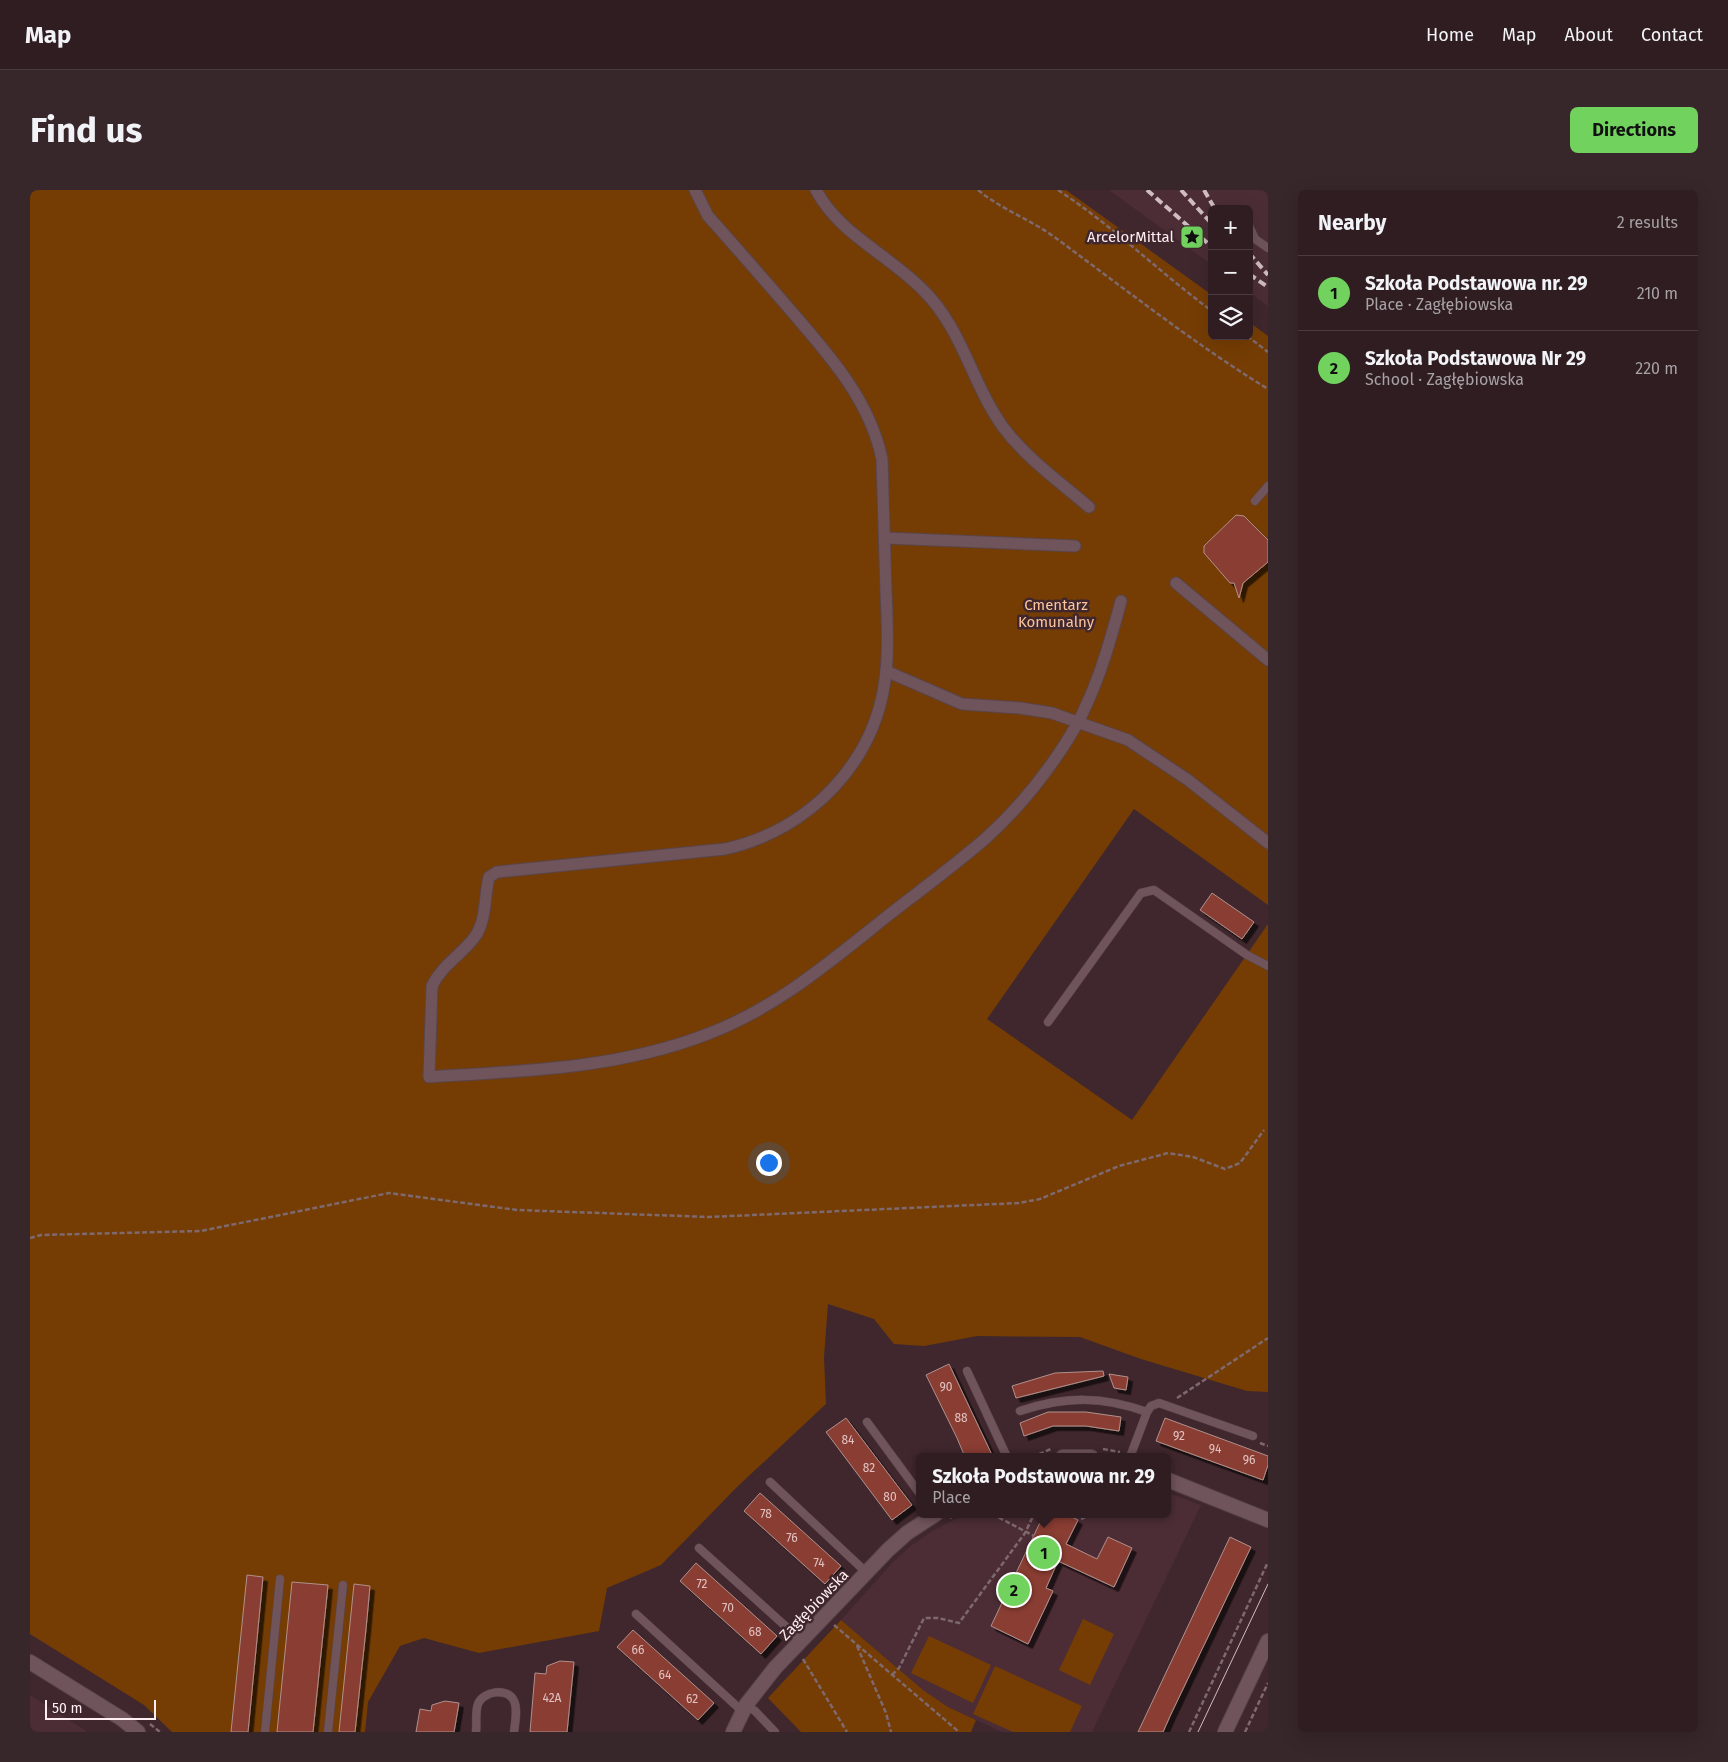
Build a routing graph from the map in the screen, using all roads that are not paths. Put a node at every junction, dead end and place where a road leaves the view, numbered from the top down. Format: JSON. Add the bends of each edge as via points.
{"nodes":[{"id":1,"x":695,"y":190,"type":"edge"},
{"id":2,"x":816,"y":190,"type":"edge"},
{"id":3,"x":1253,"y":235,"type":"edge"},
{"id":4,"x":1268,"y":248,"type":"edge"},
{"id":5,"x":1268,"y":486,"type":"edge"},
{"id":6,"x":1255,"y":501,"type":"dead end"},
{"id":7,"x":1089,"y":507,"type":"dead end"},
{"id":8,"x":886,"y":538,"type":"dead end"},
{"id":9,"x":1075,"y":546,"type":"dead end"},
{"id":10,"x":1176,"y":583,"type":"dead end"},
{"id":11,"x":1121,"y":601,"type":"dead end"},
{"id":12,"x":1268,"y":660,"type":"edge"},
{"id":13,"x":886,"y":671,"type":"junction"},
{"id":14,"x":1078,"y":721,"type":"junction"},
{"id":15,"x":1268,"y":842,"type":"edge"},
{"id":16,"x":1268,"y":966,"type":"edge"},
{"id":17,"x":1048,"y":1022,"type":"dead end"},
{"id":18,"x":967,"y":1371,"type":"dead end"},
{"id":19,"x":1020,"y":1411,"type":"dead end"},
{"id":20,"x":1147,"y":1412,"type":"junction"},
{"id":21,"x":867,"y":1422,"type":"dead end"},
{"id":22,"x":1253,"y":1436,"type":"dead end"},
{"id":23,"x":1005,"y":1453,"type":"edge"},
{"id":24,"x":1132,"y":1453,"type":"edge"},
{"id":25,"x":1171,"y":1481,"type":"edge"},
{"id":26,"x":770,"y":1482,"type":"dead end"},
{"id":27,"x":916,"y":1489,"type":"edge"},
{"id":28,"x":930,"y":1518,"type":"edge"},
{"id":29,"x":1268,"y":1520,"type":"edge"},
{"id":30,"x":699,"y":1548,"type":"dead end"},
{"id":31,"x":866,"y":1573,"type":"junction"},
{"id":32,"x":280,"y":1579,"type":"dead end"},
{"id":33,"x":343,"y":1585,"type":"dead end"},
{"id":34,"x":636,"y":1614,"type":"dead end"},
{"id":35,"x":1268,"y":1641,"type":"edge"},
{"id":36,"x":803,"y":1642,"type":"junction"},
{"id":37,"x":1264,"y":1659,"type":"edge"},
{"id":38,"x":30,"y":1662,"type":"edge"},
{"id":39,"x":744,"y":1708,"type":"junction"},
{"id":40,"x":138,"y":1732,"type":"edge"},
{"id":41,"x":265,"y":1732,"type":"edge"},
{"id":42,"x":328,"y":1732,"type":"edge"},
{"id":43,"x":476,"y":1732,"type":"edge"},
{"id":44,"x":514,"y":1732,"type":"edge"},
{"id":45,"x":733,"y":1732,"type":"edge"},
{"id":46,"x":775,"y":1732,"type":"edge"},
{"id":47,"x":1225,"y":1732,"type":"edge"}],
"edges":[{"from":1,"to":13,"type":"street","via":[[708,216],[822,348],[846,378],[865,410],[882,459]]},
{"from":2,"to":7,"type":"street","via":[[823,204],[841,222],[924,290],[951,328],[1003,427]]},
{"from":3,"to":4,"type":"lane"},
{"from":5,"to":6,"type":"lane"},
{"from":8,"to":9,"type":"street"},
{"from":10,"to":12,"type":"street"},
{"from":11,"to":14,"type":"street","via":[[1094,687]]},
{"from":13,"to":14,"type":"street","via":[[962,704],[1028,709]]},
{"from":13,"to":14,"type":"street","via":[[870,733],[855,761],[824,799],[774,834],[725,849],[497,872],[489,877],[484,913],[474,938],[437,976],[432,986],[428,1077],[571,1068],[610,1062],[704,1036],[775,1001],[808,980],[986,838],[1040,778],[1066,744]]},
{"from":14,"to":15,"type":"street","via":[[1128,740],[1154,756]]},
{"from":16,"to":17,"type":"lane","via":[[1154,890],[1141,893]]},
{"from":18,"to":23,"type":"lane"},
{"from":19,"to":20,"type":"lane","via":[[1046,1403],[1087,1399],[1128,1405]]},
{"from":20,"to":22,"type":"lane","via":[[1151,1406],[1168,1404]]},
{"from":20,"to":24,"type":"lane"},
{"from":21,"to":27,"type":"lane"},
{"from":25,"to":29,"type":"street"},
{"from":26,"to":31,"type":"lane"},
{"from":28,"to":31,"type":"street","name":"Zagłębiowska","via":[[907,1533]]},
{"from":30,"to":36,"type":"lane"},
{"from":31,"to":36,"type":"street","name":"Zagłębiowska"},
{"from":32,"to":41,"type":"lane"},
{"from":33,"to":42,"type":"lane"},
{"from":34,"to":39,"type":"lane"},
{"from":35,"to":37,"type":"street"},
{"from":36,"to":39,"type":"street","name":"Zagłębiowska","via":[[775,1668]]},
{"from":37,"to":47,"type":"street"},
{"from":38,"to":40,"type":"street"},
{"from":39,"to":45,"type":"street","name":"Zagłębiowska"},
{"from":39,"to":46,"type":"lane","via":[[755,1711]]},
{"from":43,"to":44,"type":"lane","via":[[478,1704],[491,1693],[504,1694],[515,1702]]}]}
